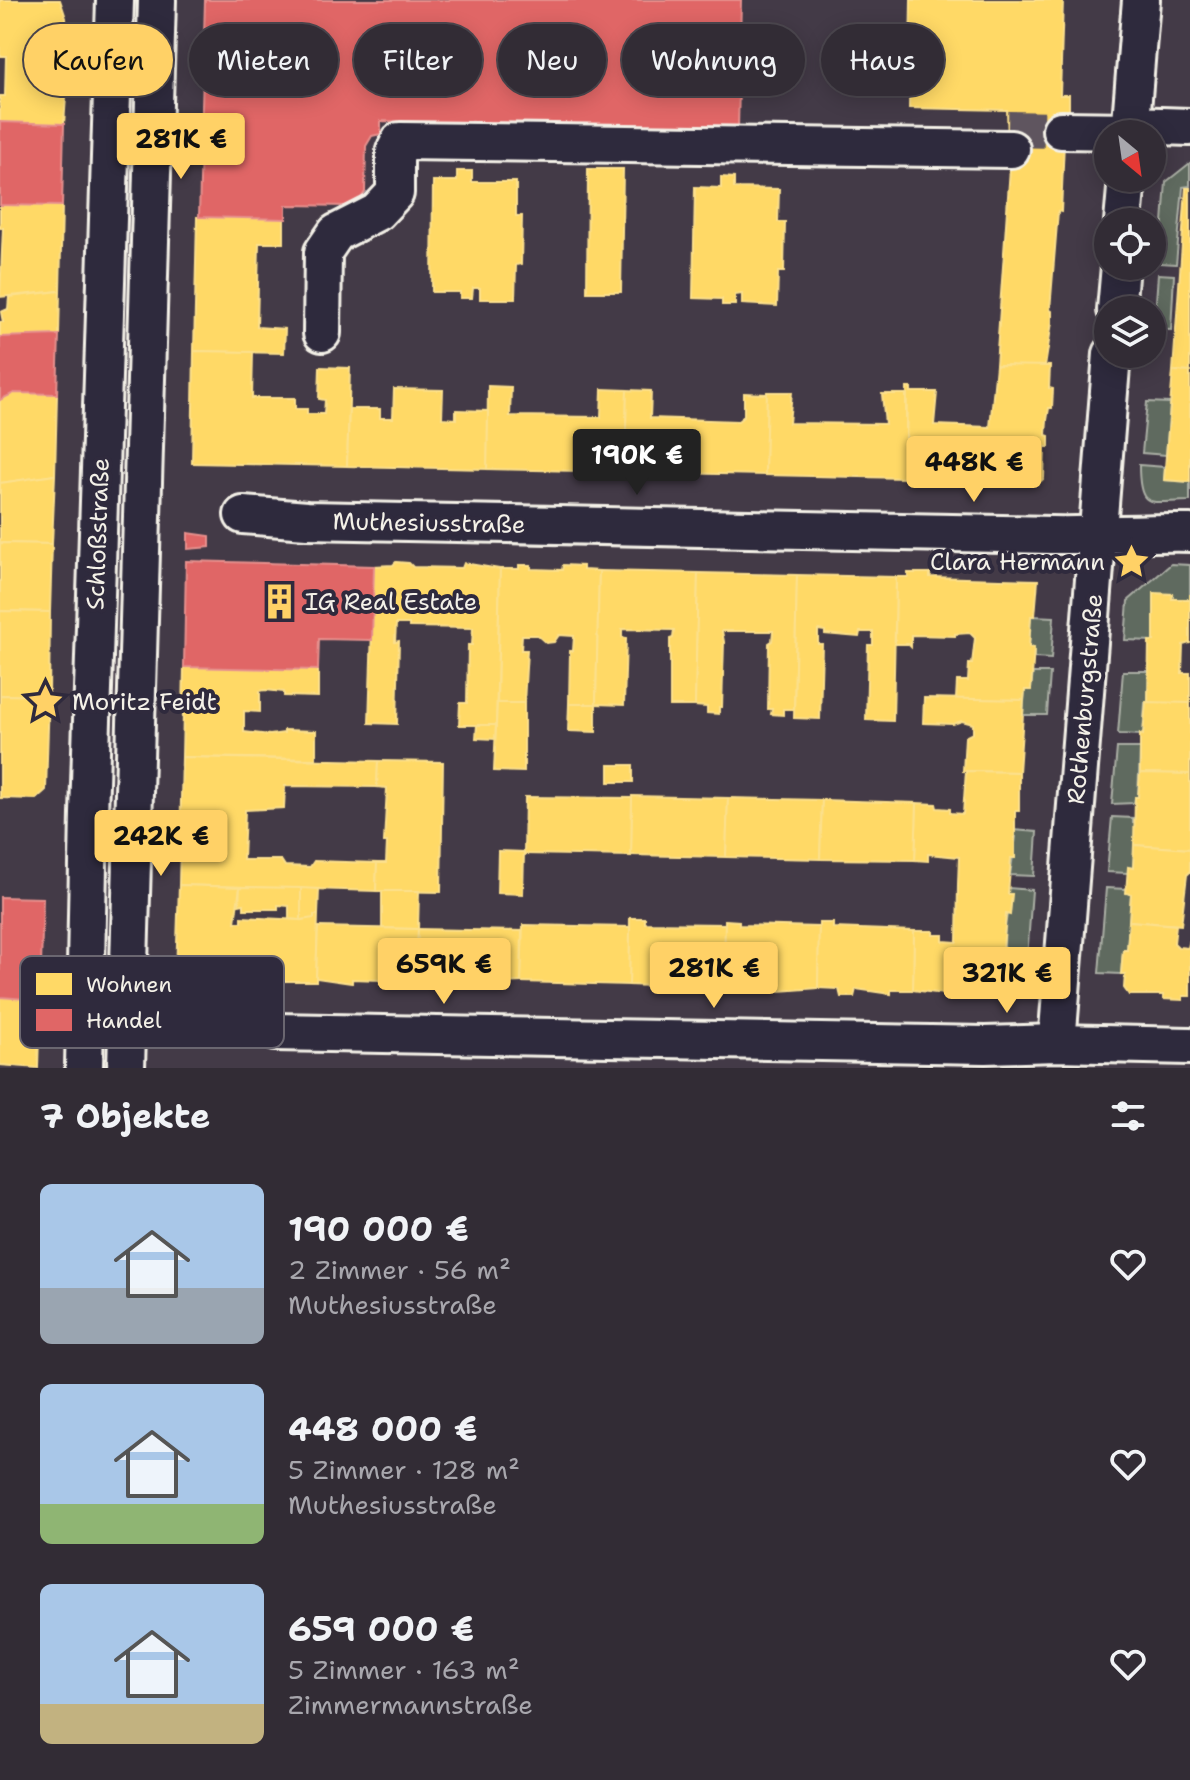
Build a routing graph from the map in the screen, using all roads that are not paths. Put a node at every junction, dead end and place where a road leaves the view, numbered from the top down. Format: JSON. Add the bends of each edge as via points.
{"nodes":[{"id":1,"x":115,"y":0,"type":"edge"},
{"id":2,"x":157,"y":0,"type":"edge"},
{"id":3,"x":1141,"y":0,"type":"edge"},
{"id":4,"x":1127,"y":120,"type":"edge"},
{"id":5,"x":1190,"y":127,"type":"edge"},
{"id":6,"x":1166,"y":130,"type":"edge"},
{"id":7,"x":1094,"y":137,"type":"edge"},
{"id":8,"x":1010,"y":139,"type":"tunnel mouth"},
{"id":9,"x":1062,"y":140,"type":"tunnel mouth"},
{"id":10,"x":322,"y":333,"type":"dead end"},
{"id":11,"x":1111,"y":368,"type":"edge"},
{"id":12,"x":243,"y":515,"type":"dead end"},
{"id":13,"x":1098,"y":533,"type":"junction"},
{"id":14,"x":1190,"y":533,"type":"edge"},
{"id":15,"x":86,"y":956,"type":"edge"},
{"id":16,"x":129,"y":956,"type":"edge"},
{"id":17,"x":284,"y":1033,"type":"edge"},
{"id":18,"x":1057,"y":1043,"type":"junction"},
{"id":19,"x":1190,"y":1046,"type":"edge"},
{"id":20,"x":84,"y":1048,"type":"edge"},
{"id":21,"x":127,"y":1048,"type":"edge"},
{"id":22,"x":445,"y":1052,"type":"edge"},
{"id":23,"x":84,"y":1068,"type":"edge"},
{"id":24,"x":126,"y":1068,"type":"edge"}],
"edges":[{"from":1,"to":15,"type":"street","name":"Schloßstraße"},
{"from":2,"to":16,"type":"street","name":"Schloßstraße"},
{"from":3,"to":4,"type":"street"},
{"from":5,"to":6,"type":"street"},
{"from":7,"to":9,"type":"street"},
{"from":8,"to":10,"type":"street","via":[[400,141],[395,151],[395,193],[377,212],[336,233],[323,252]]},
{"from":11,"to":13,"type":"street","name":"Rothenburgstraße"},
{"from":12,"to":13,"type":"street","name":"Muthesiusstraße","via":[[332,521]]},
{"from":13,"to":14,"type":"street","name":"Muthesiusstraße"},
{"from":13,"to":18,"type":"street","name":"Rothenburgstraße"},
{"from":17,"to":22,"type":"street"},
{"from":18,"to":19,"type":"street"},
{"from":18,"to":22,"type":"street"},
{"from":20,"to":23,"type":"street","name":"Schloßstraße"},
{"from":21,"to":24,"type":"street","name":"Schloßstraße"}]}
